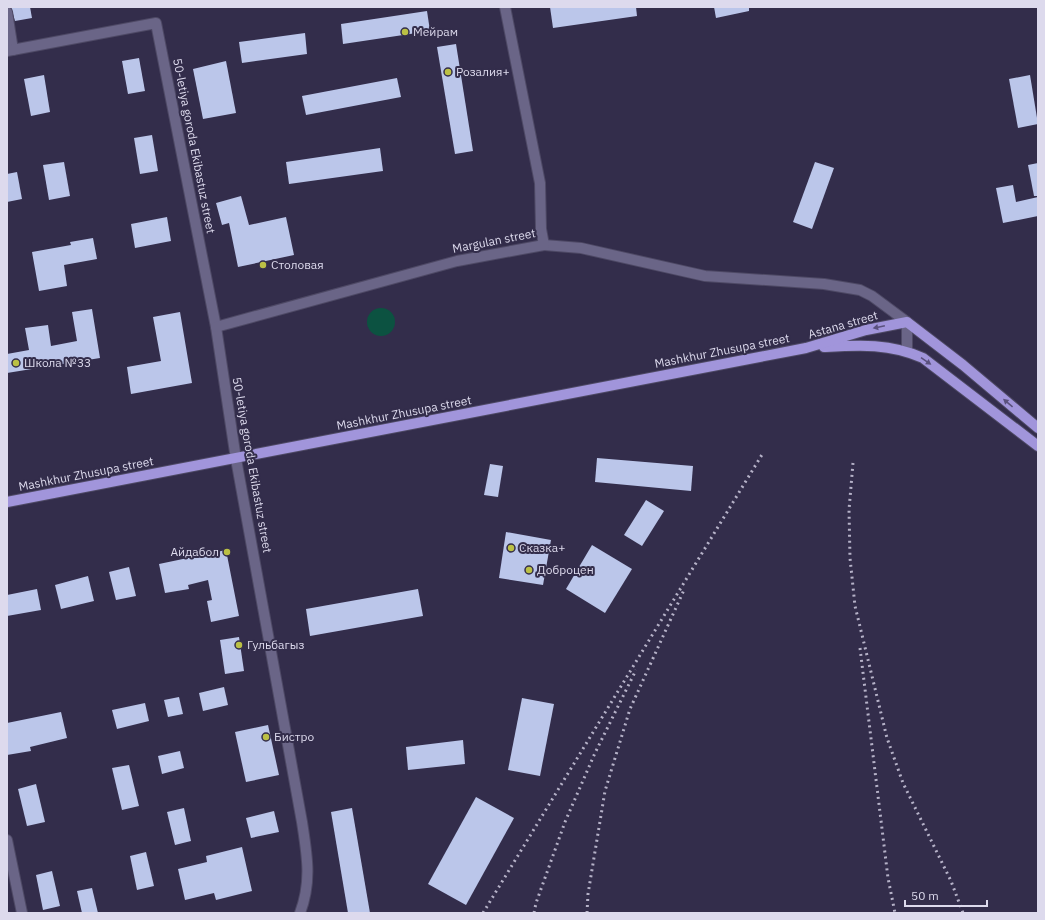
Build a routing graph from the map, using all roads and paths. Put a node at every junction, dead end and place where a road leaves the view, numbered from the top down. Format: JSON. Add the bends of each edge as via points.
{"nodes":[{"id":1,"x":505,"y":7,"type":"edge"},
{"id":2,"x":7,"y":12,"type":"edge"},
{"id":3,"x":10,"y":51,"type":"edge"},
{"id":4,"x":544,"y":245,"type":"junction"},
{"id":5,"x":906,"y":322,"type":"junction"},
{"id":6,"x":216,"y":327,"type":"junction"},
{"id":7,"x":806,"y":348,"type":"junction"},
{"id":8,"x":907,"y":351,"type":"junction"},
{"id":9,"x":1038,"y":428,"type":"edge"},
{"id":10,"x":1038,"y":446,"type":"edge"},
{"id":11,"x":236,"y":459,"type":"junction"},
{"id":12,"x":7,"y":502,"type":"edge"},
{"id":13,"x":7,"y":840,"type":"edge"},
{"id":14,"x":22,"y":913,"type":"edge"},
{"id":15,"x":300,"y":913,"type":"edge"}],
"edges":[{"from":1,"to":4,"type":"street","name":"Margulan street","via":[[540,183]]},
{"from":2,"to":3,"type":"street"},
{"from":3,"to":6,"type":"street","name":"50-letiya goroda Ekibastuz street","via":[[156,23]]},
{"from":4,"to":5,"type":"street","via":[[581,248],[705,276],[824,284],[860,290]]},
{"from":4,"to":6,"type":"street","name":"Margulan street","via":[[457,261]]},
{"from":5,"to":7,"type":"main road","name":"Astana street","one_way":true,"via":[[866,330]]},
{"from":5,"to":8,"type":"street"},
{"from":9,"to":5,"type":"main road","one_way":true,"via":[[963,365]]},
{"from":6,"to":11,"type":"street","name":"50-letiya goroda Ekibastuz street"},
{"from":7,"to":8,"type":"main road","name":"Astana street","via":[[864,344]]},
{"from":7,"to":11,"type":"main road","name":"Mashkhur Zhusupa street"},
{"from":8,"to":10,"type":"main road","name":"Astana street","one_way":true,"via":[[923,358]]},
{"from":11,"to":12,"type":"main road","name":"Mashkhur Zhusupa street"},
{"from":11,"to":15,"type":"street","name":"50-letiya goroda Ekibastuz street","via":[[302,822],[309,872],[306,899]]},
{"from":13,"to":14,"type":"street"}]}
